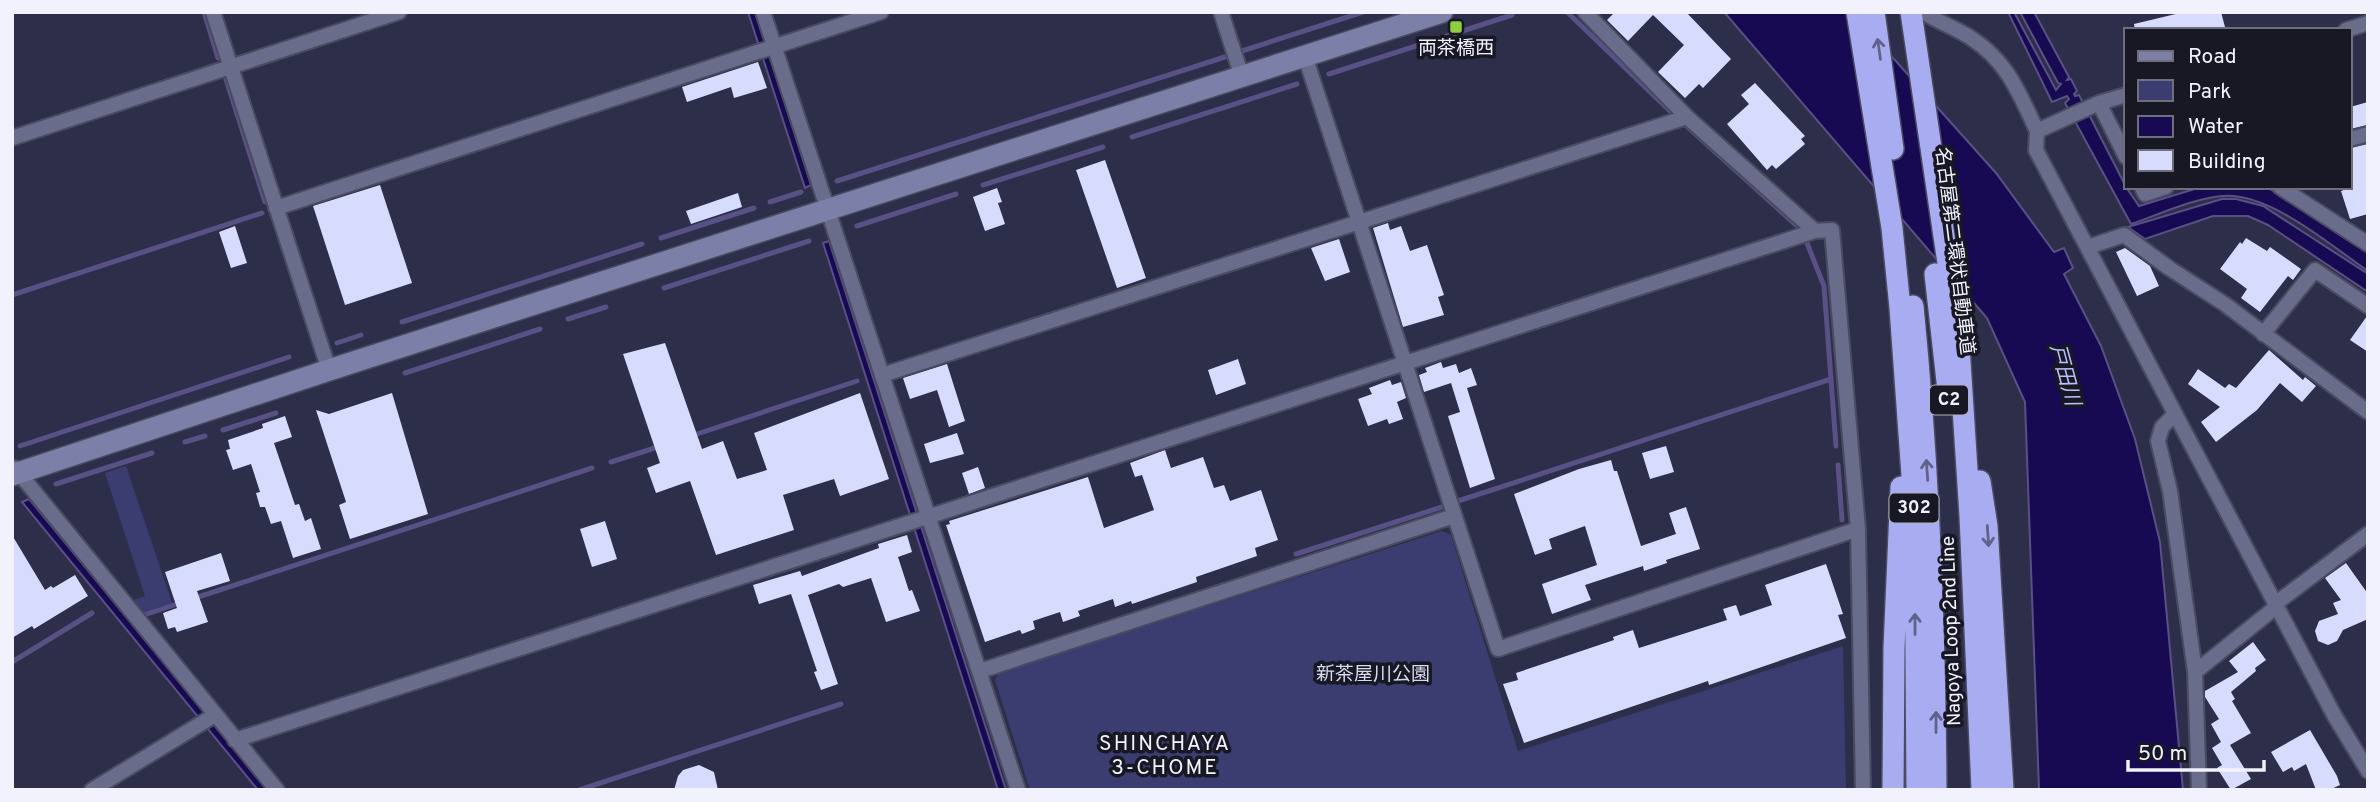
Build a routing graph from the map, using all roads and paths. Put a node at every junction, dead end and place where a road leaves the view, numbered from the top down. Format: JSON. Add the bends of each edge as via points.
{"nodes":[{"id":1,"x":213,"y":12,"type":"edge"},
{"id":2,"x":399,"y":12,"type":"edge"},
{"id":3,"x":763,"y":12,"type":"edge"},
{"id":4,"x":881,"y":12,"type":"edge"},
{"id":5,"x":1221,"y":12,"type":"edge"},
{"id":6,"x":1442,"y":12,"type":"edge"},
{"id":7,"x":1585,"y":12,"type":"edge"},
{"id":8,"x":1857,"y":12,"type":"edge"},
{"id":9,"x":1874,"y":12,"type":"edge"},
{"id":10,"x":1900,"y":12,"type":"edge"},
{"id":11,"x":1916,"y":18,"type":"edge"},
{"id":12,"x":767,"y":49,"type":"junction"},
{"id":13,"x":1305,"y":56,"type":"junction"},
{"id":14,"x":230,"y":67,"type":"junction"},
{"id":15,"x":1241,"y":77,"type":"junction"},
{"id":16,"x":2124,"y":96,"type":"edge"},
{"id":17,"x":2099,"y":103,"type":"junction"},
{"id":18,"x":1687,"y":117,"type":"junction"},
{"id":19,"x":2037,"y":131,"type":"junction"},
{"id":20,"x":12,"y":138,"type":"edge"},
{"id":21,"x":2124,"y":153,"type":"edge"},
{"id":22,"x":2143,"y":189,"type":"edge"},
{"id":23,"x":2160,"y":189,"type":"edge"},
{"id":24,"x":2283,"y":189,"type":"edge"},
{"id":25,"x":276,"y":208,"type":"junction"},
{"id":26,"x":828,"y":211,"type":"junction"},
{"id":27,"x":1358,"y":222,"type":"junction"},
{"id":28,"x":1815,"y":230,"type":"junction"},
{"id":29,"x":2365,"y":239,"type":"edge"},
{"id":30,"x":2088,"y":247,"type":"junction"},
{"id":31,"x":2368,"y":306,"type":"edge"},
{"id":32,"x":2263,"y":334,"type":"junction"},
{"id":33,"x":1404,"y":364,"type":"junction"},
{"id":34,"x":329,"y":370,"type":"junction"},
{"id":35,"x":1961,"y":372,"type":"junction"},
{"id":36,"x":882,"y":375,"type":"junction"},
{"id":37,"x":1904,"y":385,"type":"junction"},
{"id":38,"x":2368,"y":412,"type":"edge"},
{"id":39,"x":2174,"y":415,"type":"junction"},
{"id":40,"x":14,"y":471,"type":"edge"},
{"id":41,"x":1454,"y":516,"type":"junction"},
{"id":42,"x":920,"y":519,"type":"junction"},
{"id":43,"x":1858,"y":530,"type":"junction"},
{"id":44,"x":2368,"y":534,"type":"edge"},
{"id":45,"x":2276,"y":605,"type":"junction"},
{"id":46,"x":980,"y":671,"type":"junction"},
{"id":47,"x":2195,"y":672,"type":"junction"},
{"id":48,"x":213,"y":716,"type":"junction"},
{"id":49,"x":235,"y":740,"type":"junction"},
{"id":50,"x":2368,"y":771,"type":"edge"},
{"id":51,"x":92,"y":790,"type":"edge"},
{"id":52,"x":278,"y":790,"type":"edge"},
{"id":53,"x":1018,"y":790,"type":"edge"},
{"id":54,"x":1863,"y":790,"type":"edge"},
{"id":55,"x":1894,"y":790,"type":"edge"},
{"id":56,"x":1917,"y":790,"type":"edge"},
{"id":57,"x":1936,"y":790,"type":"edge"},
{"id":58,"x":1968,"y":790,"type":"edge"},
{"id":59,"x":1982,"y":790,"type":"edge"},
{"id":60,"x":2003,"y":790,"type":"edge"},
{"id":61,"x":2199,"y":790,"type":"edge"}],
"edges":[{"from":1,"to":14,"type":"street"},
{"from":2,"to":14,"type":"street"},
{"from":3,"to":12,"type":"street"},
{"from":4,"to":12,"type":"street"},
{"from":5,"to":15,"type":"street"},
{"from":6,"to":13,"type":"street"},
{"from":7,"to":18,"type":"street"},
{"from":8,"to":37,"type":"highway","name":"Nagoya Loop 2nd Line","number":"302","via":[[1892,228]]},
{"from":57,"to":9,"type":"highway","number":"C2","one_way":true,"via":[[1932,547],[1924,416],[1910,268]]},
{"from":10,"to":58,"type":"highway","name":"名古屋第二環状自動車道","number":"C2","via":[[1950,414],[1966,671]]},
{"from":11,"to":19,"type":"street","via":[[1970,37],[1994,54],[2013,79]]},
{"from":11,"to":35,"type":"highway","name":"Nagoya Loop 2nd Line"},
{"from":12,"to":25,"type":"street"},
{"from":12,"to":26,"type":"street"},
{"from":13,"to":15,"type":"street"},
{"from":13,"to":27,"type":"street"},
{"from":14,"to":20,"type":"street"},
{"from":14,"to":25,"type":"street"},
{"from":15,"to":26,"type":"street"},
{"from":16,"to":17,"type":"street"},
{"from":17,"to":19,"type":"street"},
{"from":17,"to":21,"type":"street"},
{"from":18,"to":27,"type":"street"},
{"from":18,"to":28,"type":"street"},
{"from":19,"to":30,"type":"street","via":[[2036,150]]},
{"from":22,"to":23,"type":"street","via":[[2145,194]]},
{"from":24,"to":29,"type":"street"},
{"from":25,"to":34,"type":"street"},
{"from":26,"to":34,"type":"street"},
{"from":26,"to":36,"type":"street"},
{"from":27,"to":33,"type":"street"},
{"from":27,"to":36,"type":"street"},
{"from":28,"to":33,"type":"street"},
{"from":28,"to":43,"type":"street","via":[[1832,230]]},
{"from":30,"to":32,"type":"street","via":[[2124,234]]},
{"from":30,"to":39,"type":"street"},
{"from":31,"to":32,"type":"street","via":[[2315,270]]},
{"from":32,"to":38,"type":"street"},
{"from":33,"to":41,"type":"street"},
{"from":33,"to":42,"type":"street"},
{"from":34,"to":40,"type":"street"},
{"from":35,"to":59,"type":"highway","name":"Nagoya Loop 2nd Line"},
{"from":35,"to":60,"type":"highway","one_way":true,"via":[[1987,526]]},
{"from":36,"to":42,"type":"street"},
{"from":37,"to":55,"type":"highway","via":[[1894,648]]},
{"from":56,"to":37,"type":"highway","name":"Nagoya Loop 2nd Line","number":"302","one_way":true,"via":[[1914,517]]},
{"from":39,"to":45,"type":"street"},
{"from":39,"to":47,"type":"street","via":[[2162,427],[2158,441]]},
{"from":40,"to":48,"type":"street"},
{"from":41,"to":43,"type":"street","via":[[1498,649]]},
{"from":41,"to":46,"type":"street"},
{"from":42,"to":46,"type":"street"},
{"from":42,"to":49,"type":"street"},
{"from":43,"to":54,"type":"street"},
{"from":44,"to":45,"type":"street"},
{"from":45,"to":47,"type":"street"},
{"from":45,"to":50,"type":"street"},
{"from":46,"to":53,"type":"street"},
{"from":47,"to":61,"type":"street"},
{"from":48,"to":49,"type":"street"},
{"from":48,"to":51,"type":"street"},
{"from":49,"to":52,"type":"street"}]}
